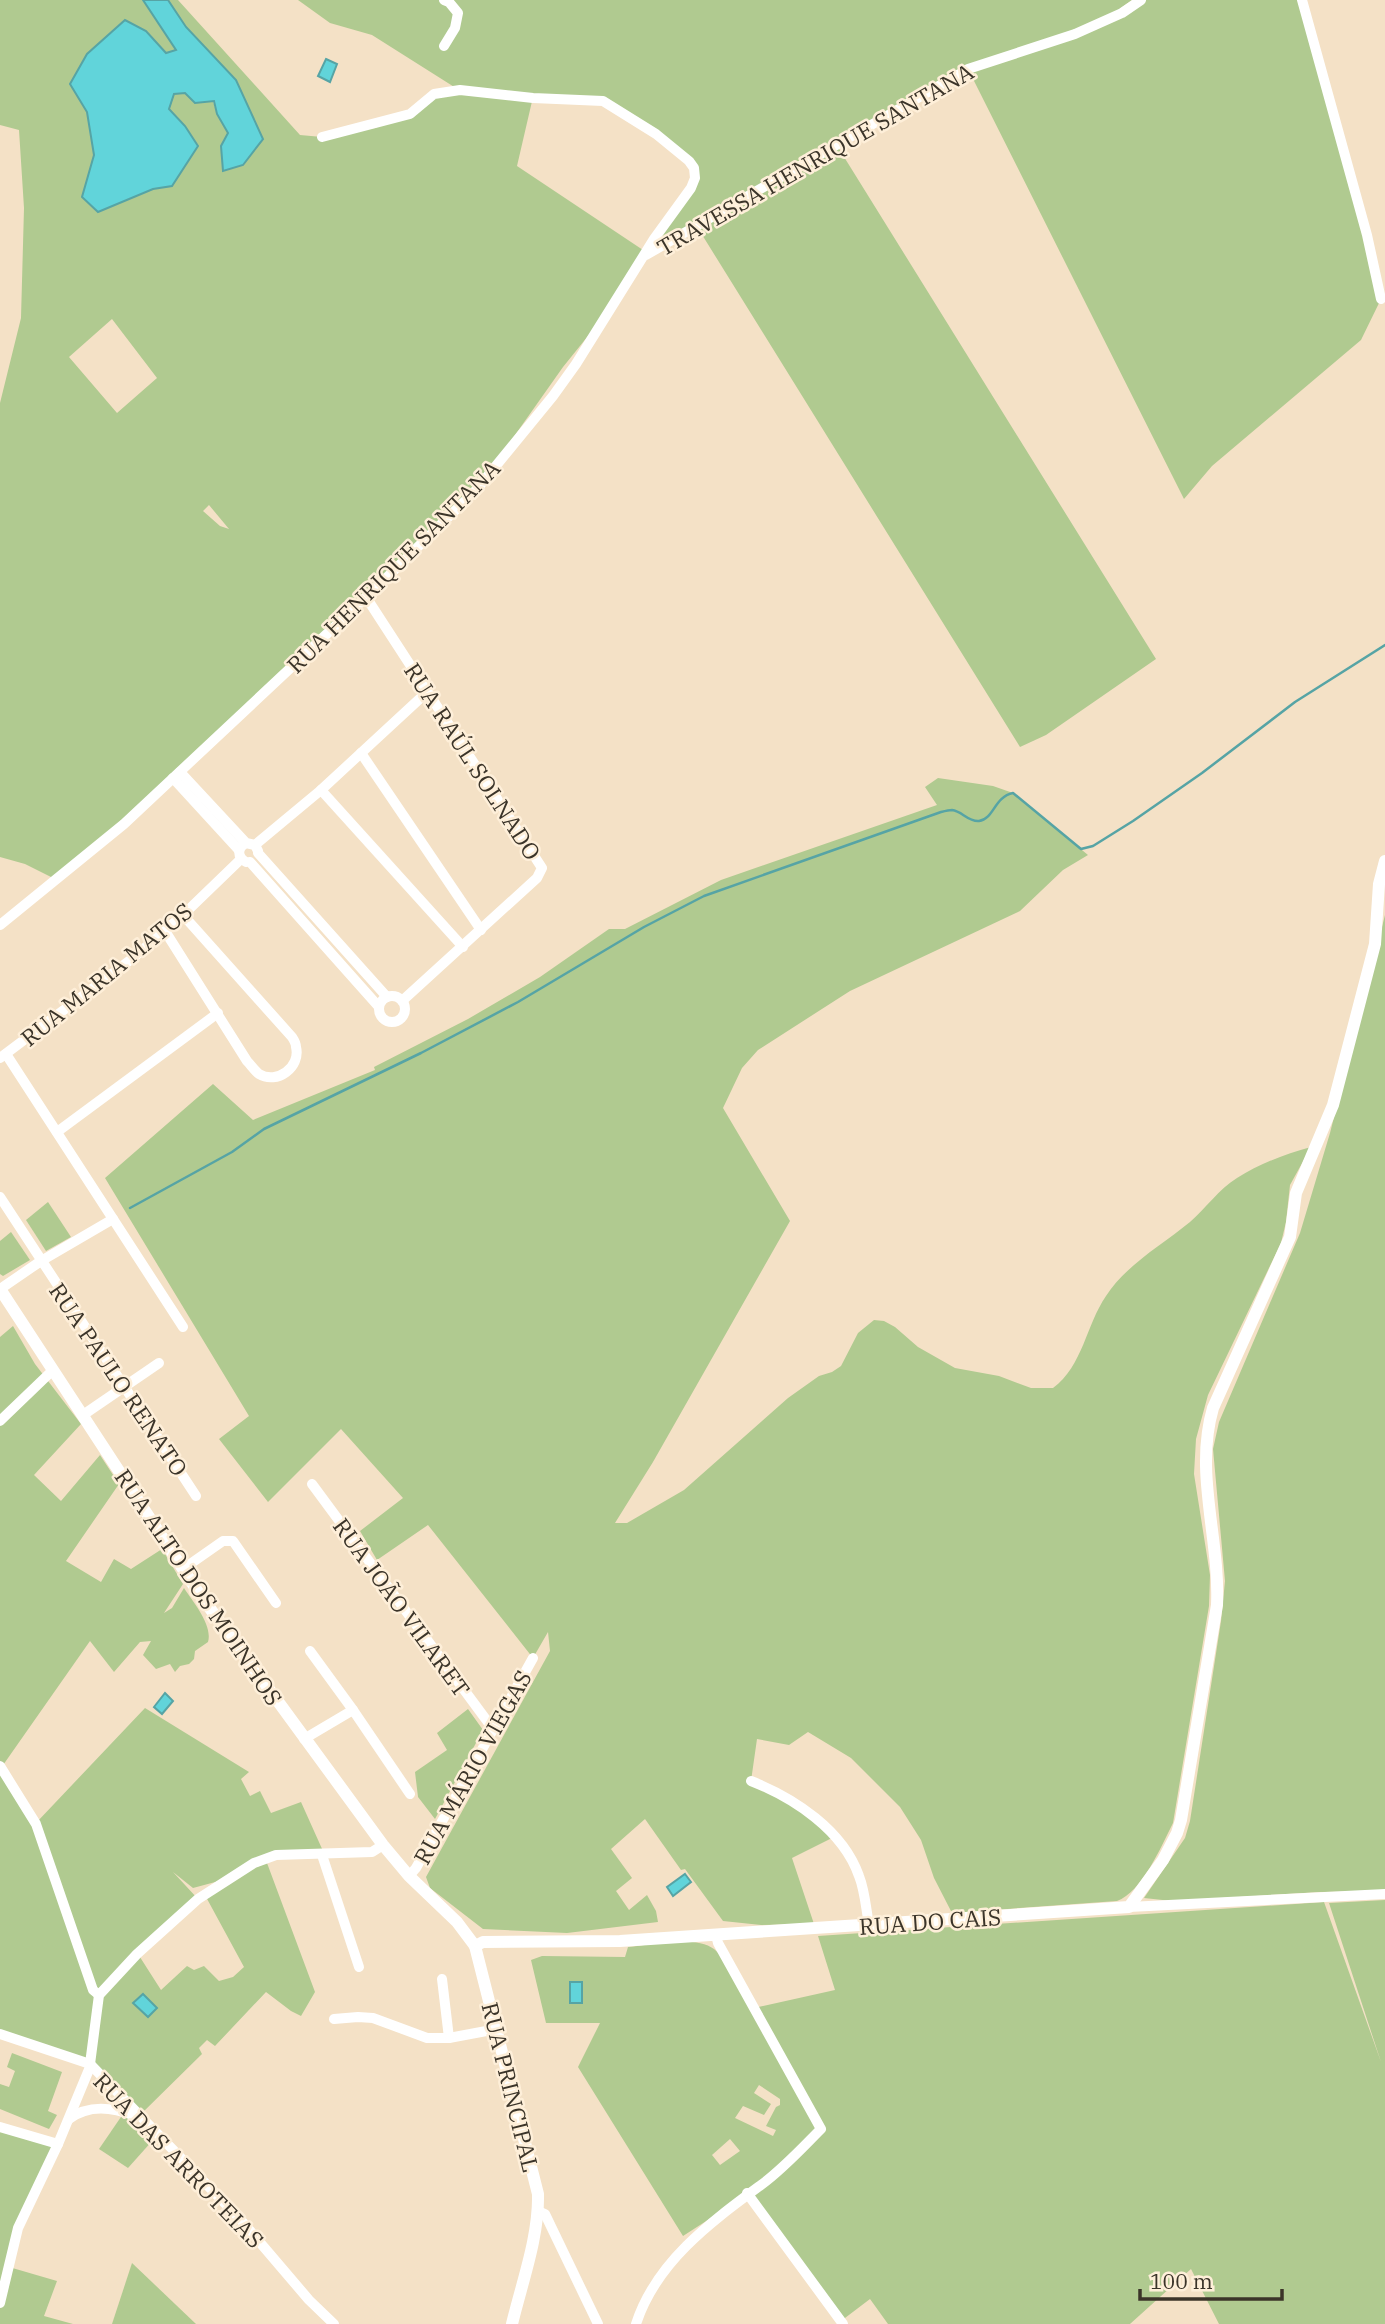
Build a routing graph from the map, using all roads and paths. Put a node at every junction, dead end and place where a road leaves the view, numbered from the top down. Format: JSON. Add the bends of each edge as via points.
{"nodes":[{"id":1,"x":444,"y":0,"type":"edge"},
{"id":2,"x":1141,"y":0,"type":"edge"},
{"id":3,"x":1302,"y":0,"type":"edge"},
{"id":4,"x":444,"y":46,"type":"dead end"},
{"id":5,"x":322,"y":137,"type":"dead end"},
{"id":6,"x":643,"y":257,"type":"junction"},
{"id":7,"x":1381,"y":299,"type":"dead end"},
{"id":8,"x":366,"y":597,"type":"junction"},
{"id":9,"x":427,"y":692,"type":"junction"},
{"id":10,"x":361,"y":753,"type":"junction"},
{"id":11,"x":176,"y":775,"type":"junction"},
{"id":12,"x":321,"y":790,"type":"junction"},
{"id":13,"x":248,"y":852,"type":"junction"},
{"id":14,"x":1385,"y":861,"type":"edge"},
{"id":15,"x":183,"y":915,"type":"junction"},
{"id":16,"x":0,"y":925,"type":"edge"},
{"id":17,"x":481,"y":930,"type":"junction"},
{"id":18,"x":165,"y":931,"type":"junction"},
{"id":19,"x":463,"y":947,"type":"junction"},
{"id":20,"x":387,"y":997,"type":"junction"},
{"id":21,"x":402,"y":1001,"type":"junction"},
{"id":22,"x":380,"y":1007,"type":"junction"},
{"id":23,"x":218,"y":1013,"type":"junction"},
{"id":24,"x":3,"y":1056,"type":"edge"},
{"id":25,"x":57,"y":1132,"type":"junction"},
{"id":26,"x":0,"y":1198,"type":"edge"},
{"id":27,"x":113,"y":1219,"type":"junction"},
{"id":28,"x":41,"y":1261,"type":"junction"},
{"id":29,"x":0,"y":1289,"type":"edge"},
{"id":30,"x":183,"y":1327,"type":"dead end"},
{"id":31,"x":159,"y":1363,"type":"dead end"},
{"id":32,"x":53,"y":1370,"type":"junction"},
{"id":33,"x":124,"y":1388,"type":"junction"},
{"id":34,"x":83,"y":1415,"type":"junction"},
{"id":35,"x":0,"y":1421,"type":"edge"},
{"id":36,"x":312,"y":1484,"type":"dead end"},
{"id":37,"x":196,"y":1496,"type":"dead end"},
{"id":38,"x":183,"y":1569,"type":"junction"},
{"id":39,"x":276,"y":1603,"type":"dead end"},
{"id":40,"x":310,"y":1651,"type":"dead end"},
{"id":41,"x":533,"y":1658,"type":"dead end"},
{"id":42,"x":354,"y":1710,"type":"junction"},
{"id":43,"x":493,"y":1729,"type":"junction"},
{"id":44,"x":304,"y":1739,"type":"junction"},
{"id":45,"x":0,"y":1766,"type":"edge"},
{"id":46,"x":751,"y":1781,"type":"dead end"},
{"id":47,"x":410,"y":1794,"type":"dead end"},
{"id":48,"x":383,"y":1844,"type":"junction"},
{"id":49,"x":322,"y":1855,"type":"junction"},
{"id":50,"x":409,"y":1876,"type":"junction"},
{"id":51,"x":1385,"y":1894,"type":"edge"},
{"id":52,"x":1129,"y":1907,"type":"junction"},
{"id":53,"x":869,"y":1925,"type":"junction"},
{"id":54,"x":716,"y":1935,"type":"junction"},
{"id":55,"x":475,"y":1945,"type":"junction"},
{"id":56,"x":359,"y":1967,"type":"dead end"},
{"id":57,"x":442,"y":1979,"type":"dead end"},
{"id":58,"x":99,"y":1995,"type":"junction"},
{"id":59,"x":334,"y":2020,"type":"dead end"},
{"id":60,"x":497,"y":2029,"type":"junction"},
{"id":61,"x":0,"y":2034,"type":"edge"},
{"id":62,"x":449,"y":2038,"type":"junction"},
{"id":63,"x":90,"y":2065,"type":"junction"},
{"id":64,"x":140,"y":2117,"type":"junction"},
{"id":65,"x":69,"y":2119,"type":"junction"},
{"id":66,"x":0,"y":2127,"type":"edge"},
{"id":67,"x":58,"y":2144,"type":"junction"},
{"id":68,"x":747,"y":2193,"type":"junction"},
{"id":69,"x":538,"y":2211,"type":"junction"},
{"id":70,"x":0,"y":2303,"type":"edge"},
{"id":71,"x":334,"y":2324,"type":"edge"},
{"id":72,"x":512,"y":2324,"type":"edge"},
{"id":73,"x":598,"y":2324,"type":"edge"},
{"id":74,"x":636,"y":2324,"type":"edge"},
{"id":75,"x":844,"y":2324,"type":"edge"}],
"edges":[{"from":1,"to":4,"type":"street","via":[[458,13]]},
{"from":2,"to":6,"type":"street","name":"TRAVESSA HENRIQUE SANTANA","via":[[1075,34],[968,69]]},
{"from":3,"to":7,"type":"street"},
{"from":5,"to":6,"type":"street","name":"RUA HENRIQUE SANTANA","via":[[410,114],[434,94],[460,90],[603,101],[656,134],[694,168],[691,188]]},
{"from":6,"to":8,"type":"street","name":"RUA HENRIQUE SANTANA","via":[[553,396],[477,489]]},
{"from":8,"to":9,"type":"street","name":"RUA RAÚL SOLNADO"},
{"from":8,"to":11,"type":"street","name":"RUA HENRIQUE SANTANA"},
{"from":9,"to":10,"type":"street","name":"RUA MARIA MATOS"},
{"from":9,"to":17,"type":"street","name":"RUA RAÚL SOLNADO","via":[[542,868]]},
{"from":10,"to":12,"type":"street","name":"RUA MARIA MATOS"},
{"from":10,"to":17,"type":"street"},
{"from":11,"to":13,"type":"street"},
{"from":11,"to":16,"type":"street","name":"RUA HENRIQUE SANTANA","via":[[124,824]]},
{"from":12,"to":13,"type":"street","name":"RUA MARIA MATOS"},
{"from":12,"to":19,"type":"street"},
{"from":13,"to":15,"type":"street","name":"RUA MARIA MATOS"},
{"from":13,"to":20,"type":"street"},
{"from":13,"to":22,"type":"street"},
{"from":14,"to":52,"type":"street","via":[[1376,944],[1333,1105],[1298,1186],[1290,1237],[1207,1428],[1204,1460],[1217,1605],[1186,1802],[1171,1846]]},
{"from":15,"to":18,"type":"street","name":"RUA MARIA MATOS"},
{"from":15,"to":23,"type":"street","via":[[292,1037],[297,1049],[289,1070],[281,1077],[259,1074]]},
{"from":17,"to":19,"type":"street","name":"RUA RAÚL SOLNADO"},
{"from":18,"to":23,"type":"street"},
{"from":18,"to":24,"type":"street","name":"RUA MARIA MATOS"},
{"from":19,"to":21,"type":"street","name":"RUA RAÚL SOLNADO"},
{"from":20,"to":21,"type":"street"},
{"from":20,"to":22,"type":"street"},
{"from":21,"to":22,"type":"street","via":[[404,1013],[396,1021],[384,1018]]},
{"from":23,"to":25,"type":"street"},
{"from":24,"to":25,"type":"street"},
{"from":25,"to":27,"type":"street"},
{"from":26,"to":28,"type":"street","name":"RUA PAULO RENATO"},
{"from":27,"to":28,"type":"street"},
{"from":27,"to":30,"type":"street"},
{"from":28,"to":29,"type":"street"},
{"from":28,"to":33,"type":"street","name":"RUA PAULO RENATO"},
{"from":29,"to":32,"type":"street","name":"RUA ALTO DOS MOINHOS"},
{"from":31,"to":33,"type":"street"},
{"from":32,"to":34,"type":"street","name":"RUA ALTO DOS MOINHOS"},
{"from":32,"to":35,"type":"street"},
{"from":33,"to":34,"type":"street"},
{"from":33,"to":37,"type":"street","name":"RUA PAULO RENATO"},
{"from":34,"to":38,"type":"street","name":"RUA ALTO DOS MOINHOS"},
{"from":36,"to":43,"type":"street","name":"RUA JOÃO VILARET"},
{"from":38,"to":39,"type":"street","via":[[223,1541],[233,1541]]},
{"from":38,"to":44,"type":"street","name":"RUA ALTO DOS MOINHOS"},
{"from":40,"to":42,"type":"street"},
{"from":41,"to":43,"type":"street","name":"RUA MÁRIO VIEGAS"},
{"from":42,"to":44,"type":"street"},
{"from":42,"to":47,"type":"street"},
{"from":43,"to":50,"type":"street","name":"RUA MÁRIO VIEGAS"},
{"from":44,"to":48,"type":"street","name":"RUA ALTO DOS MOINHOS"},
{"from":45,"to":58,"type":"street","via":[[36,1824],[93,1990]]},
{"from":46,"to":53,"type":"street","via":[[789,1798],[834,1838],[860,1877]]},
{"from":48,"to":49,"type":"street","via":[[372,1852]]},
{"from":48,"to":50,"type":"street","name":"RUA ALTO DOS MOINHOS"},
{"from":49,"to":56,"type":"street"},
{"from":49,"to":58,"type":"street","via":[[276,1855],[254,1863],[198,1899]]},
{"from":50,"to":55,"type":"street","name":"RUA PRINCIPAL"},
{"from":51,"to":52,"type":"street","name":"RUA DO CAIS"},
{"from":52,"to":53,"type":"street","name":"RUA DO CAIS"},
{"from":53,"to":54,"type":"street","name":"RUA DO CAIS"},
{"from":54,"to":55,"type":"street","name":"RUA DO CAIS"},
{"from":54,"to":68,"type":"street","via":[[821,2129]]},
{"from":55,"to":60,"type":"street","name":"RUA PRINCIPAL"},
{"from":57,"to":62,"type":"street"},
{"from":58,"to":63,"type":"street"},
{"from":59,"to":62,"type":"street","via":[[373,2018],[427,2038]]},
{"from":60,"to":62,"type":"street"},
{"from":60,"to":69,"type":"street","name":"RUA PRINCIPAL","via":[[534,2177]]},
{"from":61,"to":63,"type":"street","name":"RUA DAS ARROTEIAS"},
{"from":63,"to":64,"type":"street","name":"RUA DAS ARROTEIAS"},
{"from":63,"to":65,"type":"street"},
{"from":64,"to":65,"type":"street","via":[[94,2108]]},
{"from":64,"to":71,"type":"street","name":"RUA DAS ARROTEIAS"},
{"from":65,"to":67,"type":"street"},
{"from":66,"to":67,"type":"street"},
{"from":67,"to":70,"type":"street","via":[[18,2228]]},
{"from":68,"to":74,"type":"street","via":[[660,2276]]},
{"from":68,"to":75,"type":"street"},
{"from":69,"to":72,"type":"street","name":"RUA PRINCIPAL"},
{"from":69,"to":73,"type":"street","via":[[545,2214]]}]}
